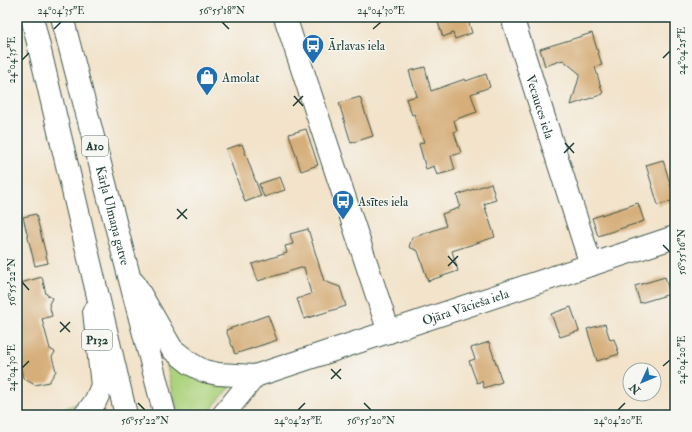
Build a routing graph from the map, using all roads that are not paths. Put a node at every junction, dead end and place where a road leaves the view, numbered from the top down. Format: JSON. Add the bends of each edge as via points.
{"nodes":[{"id":1,"x":32,"y":17,"type":"edge"},
{"id":2,"x":62,"y":17,"type":"edge"},
{"id":3,"x":285,"y":17,"type":"edge"},
{"id":4,"x":512,"y":17,"type":"edge"},
{"id":5,"x":675,"y":237,"type":"edge"},
{"id":6,"x":89,"y":260,"type":"junction"},
{"id":7,"x":591,"y":265,"type":"junction"},
{"id":8,"x":128,"y":272,"type":"junction"},
{"id":9,"x":389,"y":332,"type":"junction"},
{"id":10,"x":255,"y":376,"type":"junction"},
{"id":11,"x":85,"y":415,"type":"edge"},
{"id":12,"x":126,"y":415,"type":"edge"},
{"id":13,"x":165,"y":415,"type":"edge"},
{"id":14,"x":223,"y":415,"type":"edge"}],
"edges":[{"from":1,"to":6,"type":"main road","number":"A10"},
{"from":2,"to":8,"type":"main road","name":"Kārļa Ulmaņa gatve","number":"A10"},
{"from":3,"to":9,"type":"main road"},
{"from":4,"to":7,"type":"main road","name":"Vecauces iela"},
{"from":5,"to":7,"type":"main road","name":"Ojāra Vācieša iela"},
{"from":6,"to":11,"type":"main road","number":"P132","via":[[102,386],[95,402]]},
{"from":6,"to":12,"type":"main road","number":"A10"},
{"from":7,"to":9,"type":"main road","name":"Ojāra Vācieša iela"},
{"from":8,"to":10,"type":"main road","name":"Ojāra Vācieša iela","via":[[172,348],[191,364],[204,371],[218,374]]},
{"from":8,"to":13,"type":"main road","name":"Kārļa Ulmaņa gatve","number":"A10"},
{"from":9,"to":10,"type":"main road","name":"Ojāra Vācieša iela"},
{"from":10,"to":14,"type":"main road"}]}
